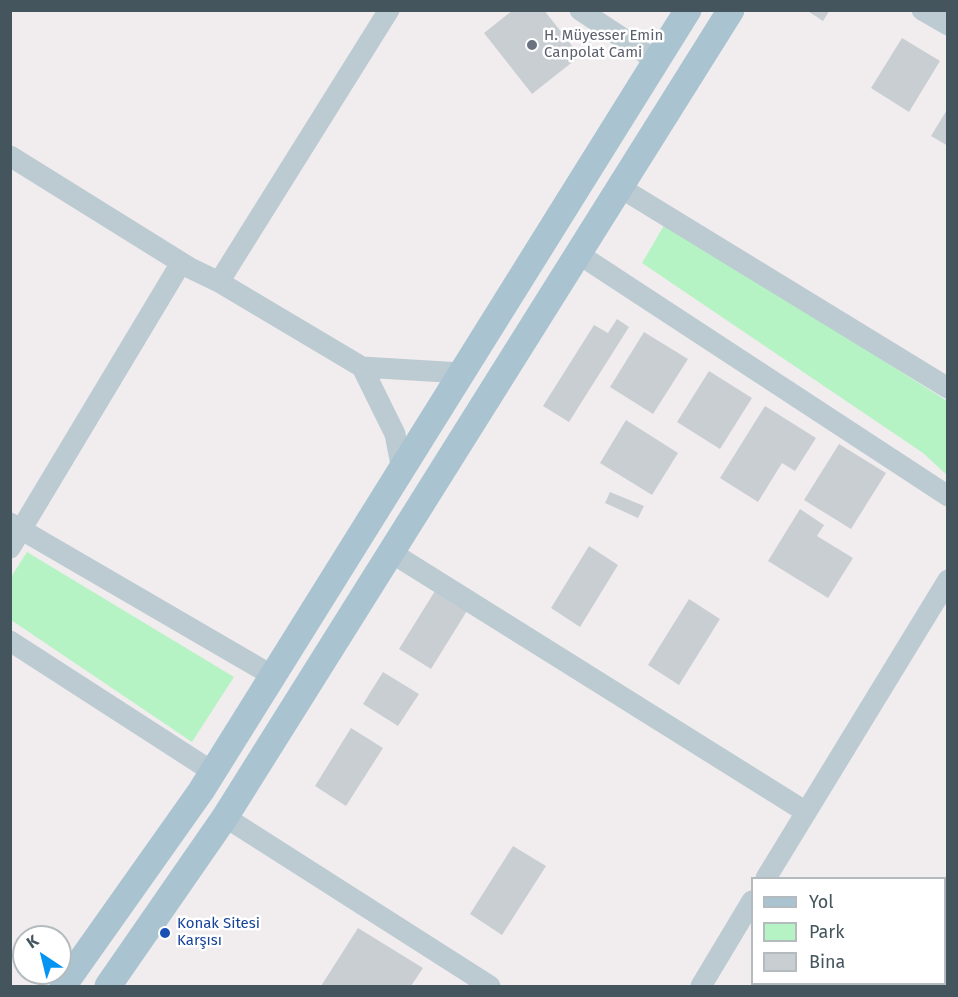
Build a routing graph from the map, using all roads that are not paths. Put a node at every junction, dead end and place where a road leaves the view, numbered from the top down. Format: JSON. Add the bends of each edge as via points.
{"nodes":[{"id":1,"x":389,"y":10,"type":"edge"},
{"id":2,"x":580,"y":10,"type":"edge"},
{"id":3,"x":688,"y":10,"type":"edge"},
{"id":4,"x":731,"y":10,"type":"edge"},
{"id":5,"x":922,"y":10,"type":"edge"},
{"id":6,"x":948,"y":25,"type":"edge"},
{"id":7,"x":657,"y":62,"type":"junction"},
{"id":8,"x":10,"y":156,"type":"edge"},
{"id":9,"x":621,"y":188,"type":"junction"},
{"id":10,"x":580,"y":255,"type":"junction"},
{"id":11,"x":181,"y":263,"type":"junction"},
{"id":12,"x":219,"y":282,"type":"junction"},
{"id":13,"x":362,"y":367,"type":"junction"},
{"id":14,"x":462,"y":373,"type":"junction"},
{"id":15,"x":948,"y":388,"type":"edge"},
{"id":16,"x":402,"y":470,"type":"junction"},
{"id":17,"x":948,"y":496,"type":"edge"},
{"id":18,"x":16,"y":526,"type":"edge"},
{"id":19,"x":10,"y":548,"type":"edge"},
{"id":20,"x":392,"y":553,"type":"junction"},
{"id":21,"x":948,"y":580,"type":"edge"},
{"id":22,"x":10,"y":641,"type":"edge"},
{"id":23,"x":273,"y":676,"type":"junction"},
{"id":24,"x":213,"y":772,"type":"junction"},
{"id":25,"x":806,"y":812,"type":"junction"},
{"id":26,"x":225,"y":817,"type":"junction"},
{"id":27,"x":767,"y":877,"type":"edge"},
{"id":28,"x":751,"y":903,"type":"edge"},
{"id":29,"x":63,"y":987,"type":"edge"},
{"id":30,"x":108,"y":987,"type":"edge"},
{"id":31,"x":490,"y":987,"type":"edge"},
{"id":32,"x":701,"y":987,"type":"edge"}],
"edges":[{"from":1,"to":12,"type":"street"},
{"from":2,"to":7,"type":"street"},
{"from":3,"to":7,"type":"main road"},
{"from":4,"to":9,"type":"main road"},
{"from":5,"to":6,"type":"street"},
{"from":7,"to":14,"type":"main road"},
{"from":8,"to":11,"type":"street"},
{"from":9,"to":10,"type":"main road"},
{"from":9,"to":15,"type":"street"},
{"from":10,"to":17,"type":"street"},
{"from":10,"to":20,"type":"main road"},
{"from":11,"to":12,"type":"street"},
{"from":11,"to":18,"type":"street"},
{"from":12,"to":13,"type":"street"},
{"from":13,"to":14,"type":"street"},
{"from":13,"to":16,"type":"street","via":[[395,434]]},
{"from":14,"to":16,"type":"main road"},
{"from":16,"to":23,"type":"main road"},
{"from":18,"to":19,"type":"street"},
{"from":18,"to":23,"type":"street"},
{"from":20,"to":25,"type":"street"},
{"from":20,"to":26,"type":"main road"},
{"from":21,"to":25,"type":"street"},
{"from":22,"to":24,"type":"street"},
{"from":23,"to":24,"type":"main road"},
{"from":24,"to":29,"type":"main road"},
{"from":25,"to":27,"type":"street"},
{"from":26,"to":30,"type":"main road"},
{"from":26,"to":31,"type":"street"},
{"from":28,"to":32,"type":"street"}]}
